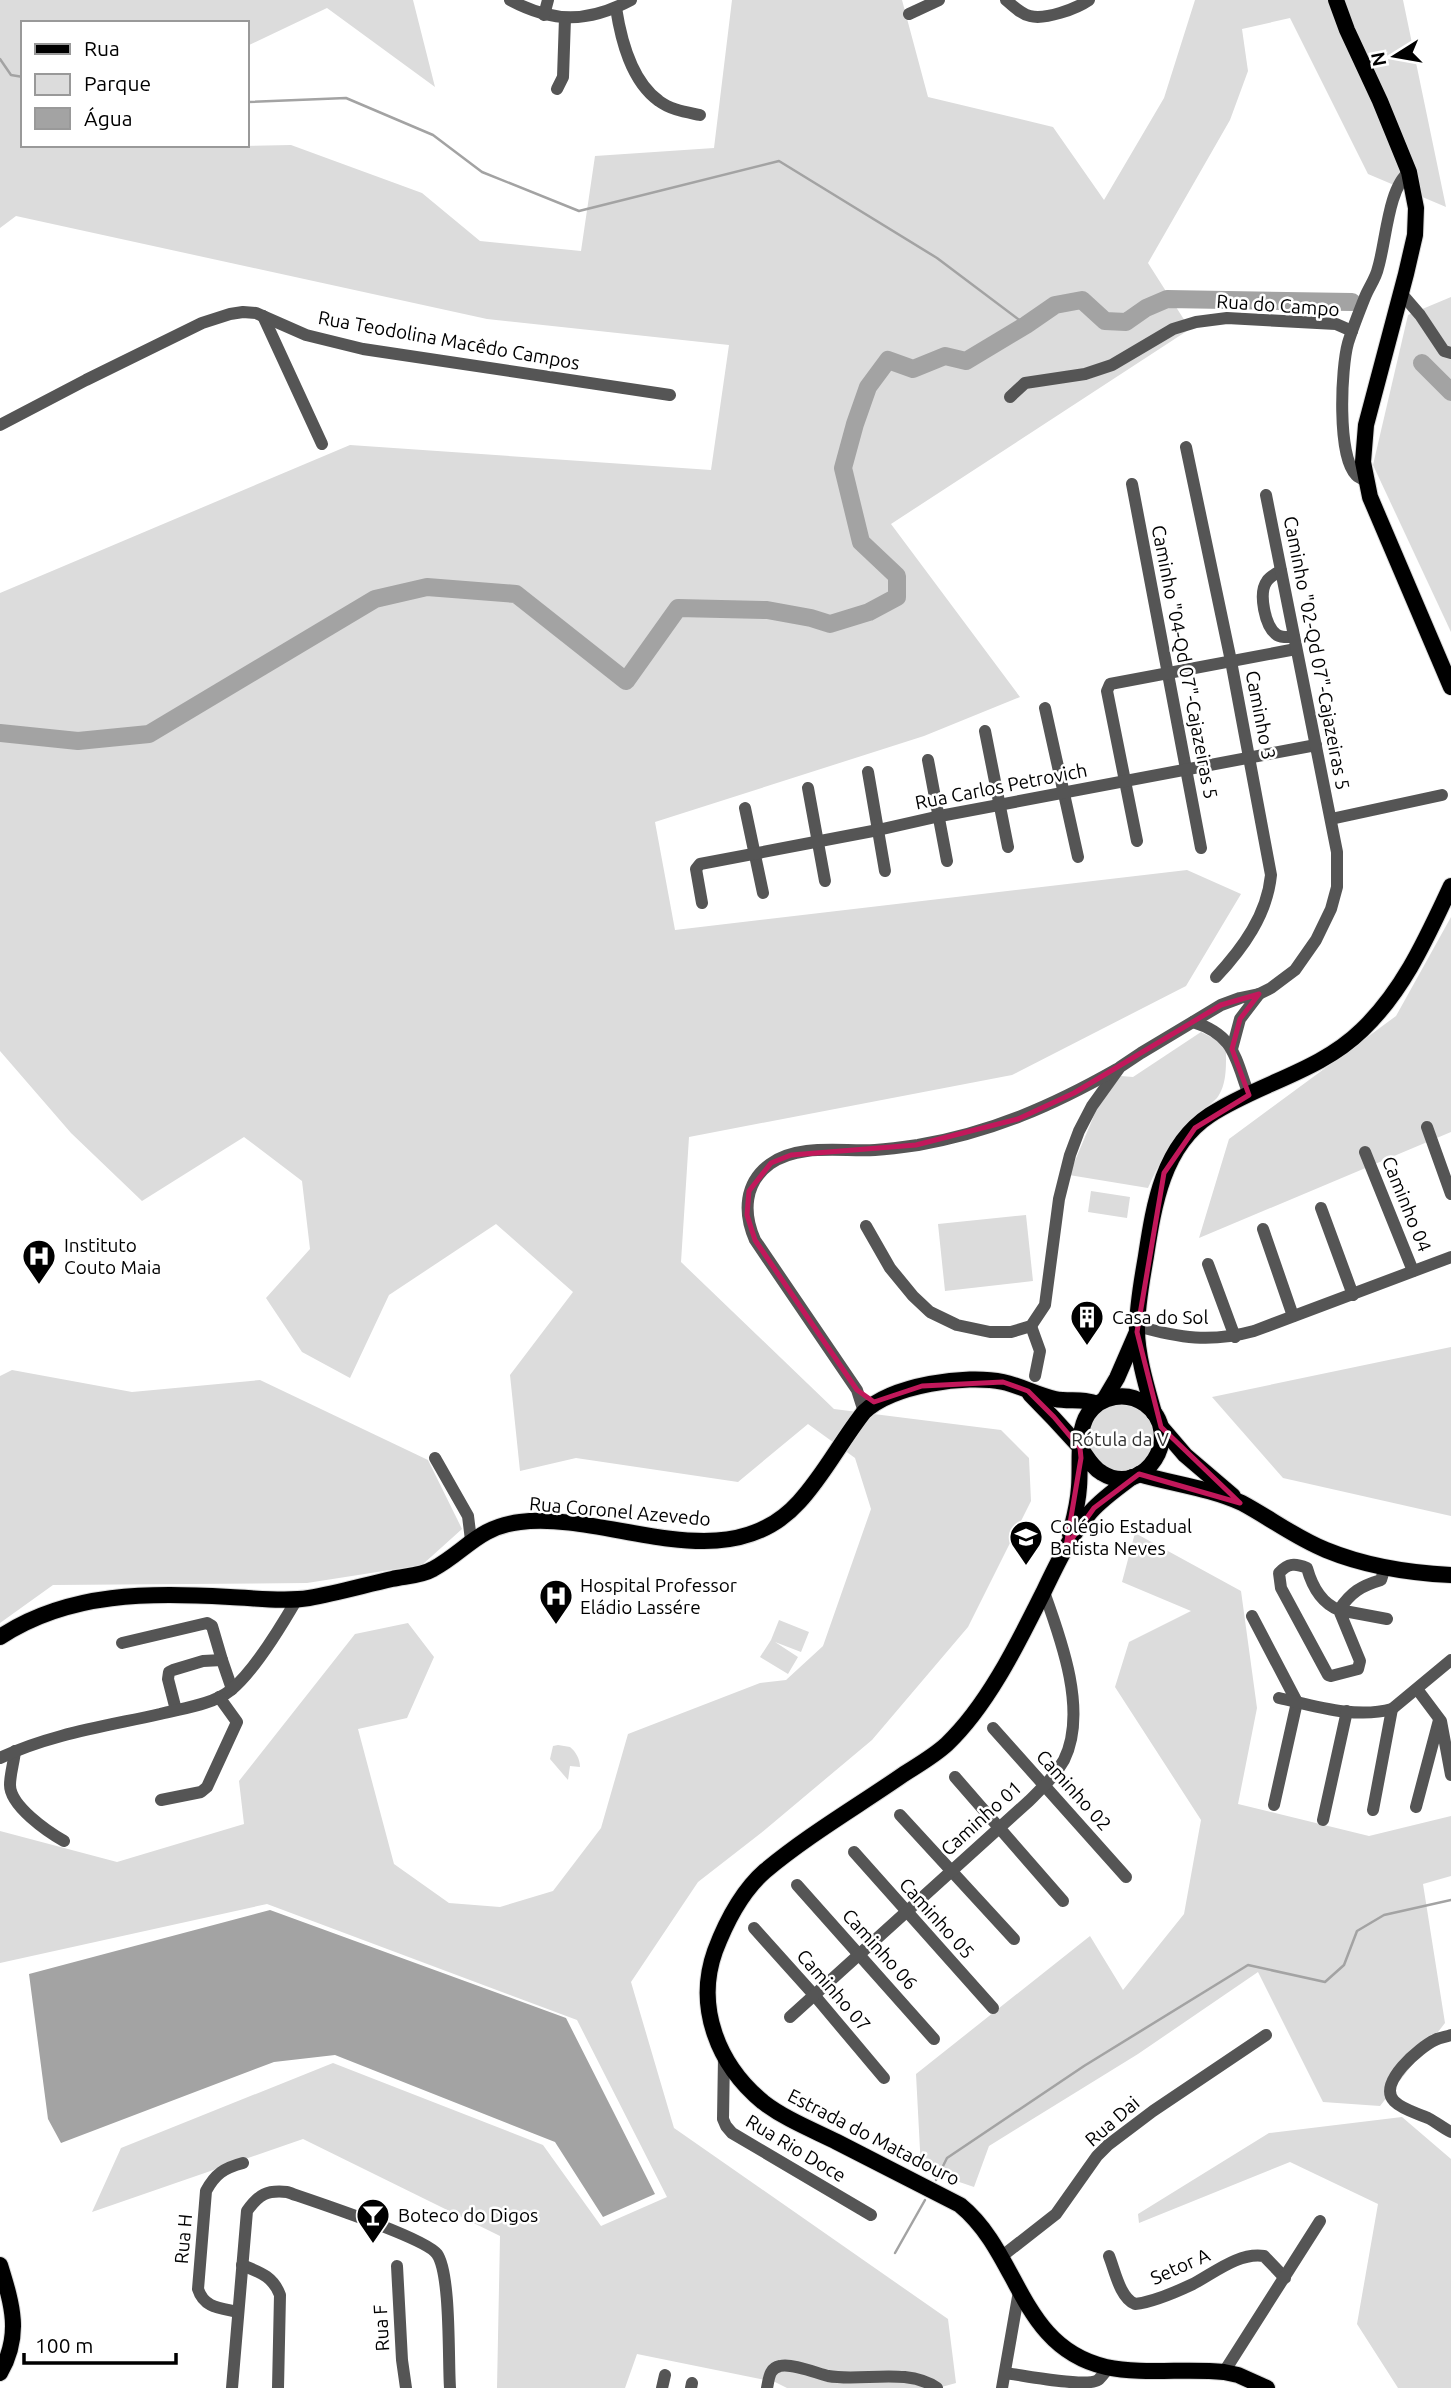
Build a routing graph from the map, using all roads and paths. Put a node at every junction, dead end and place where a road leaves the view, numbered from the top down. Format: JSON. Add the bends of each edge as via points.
{"nodes":[{"id":1,"x":510,"y":0,"type":"edge"},
{"id":2,"x":548,"y":0,"type":"edge"},
{"id":3,"x":631,"y":0,"type":"edge"},
{"id":4,"x":939,"y":0,"type":"edge"},
{"id":5,"x":1006,"y":0,"type":"edge"},
{"id":6,"x":1088,"y":0,"type":"edge"},
{"id":7,"x":1336,"y":0,"type":"edge"},
{"id":8,"x":616,"y":8,"type":"junction"},
{"id":9,"x":909,"y":14,"type":"dead end"},
{"id":10,"x":544,"y":15,"type":"junction"},
{"id":11,"x":565,"y":18,"type":"junction"},
{"id":12,"x":557,"y":89,"type":"dead end"},
{"id":13,"x":700,"y":116,"type":"dead end"},
{"id":14,"x":1409,"y":172,"type":"junction"},
{"id":15,"x":1401,"y":293,"type":"junction"},
{"id":16,"x":262,"y":316,"type":"junction"},
{"id":17,"x":1352,"y":331,"type":"junction"},
{"id":18,"x":1451,"y":353,"type":"edge"},
{"id":19,"x":670,"y":395,"type":"dead end"},
{"id":20,"x":1010,"y":397,"type":"dead end"},
{"id":21,"x":0,"y":425,"type":"edge"},
{"id":22,"x":322,"y":444,"type":"dead end"},
{"id":23,"x":1186,"y":447,"type":"dead end"},
{"id":24,"x":1365,"y":480,"type":"junction"},
{"id":25,"x":1132,"y":484,"type":"dead end"},
{"id":26,"x":1266,"y":495,"type":"dead end"},
{"id":27,"x":1281,"y":571,"type":"junction"},
{"id":28,"x":1295,"y":643,"type":"junction"},
{"id":29,"x":1231,"y":660,"type":"junction"},
{"id":30,"x":1168,"y":673,"type":"junction"},
{"id":31,"x":1451,"y":687,"type":"edge"},
{"id":32,"x":1045,"y":708,"type":"dead end"},
{"id":33,"x":985,"y":731,"type":"dead end"},
{"id":34,"x":1316,"y":745,"type":"junction"},
{"id":35,"x":1250,"y":757,"type":"junction"},
{"id":36,"x":928,"y":760,"type":"dead end"},
{"id":37,"x":1186,"y":769,"type":"junction"},
{"id":38,"x":868,"y":772,"type":"dead end"},
{"id":39,"x":1125,"y":781,"type":"junction"},
{"id":40,"x":808,"y":788,"type":"dead end"},
{"id":41,"x":1063,"y":793,"type":"junction"},
{"id":42,"x":1442,"y":795,"type":"dead end"},
{"id":43,"x":1001,"y":806,"type":"junction"},
{"id":44,"x":745,"y":808,"type":"dead end"},
{"id":45,"x":940,"y":816,"type":"junction"},
{"id":46,"x":1331,"y":818,"type":"junction"},
{"id":47,"x":878,"y":830,"type":"junction"},
{"id":48,"x":1137,"y":841,"type":"dead end"},
{"id":49,"x":817,"y":842,"type":"junction"},
{"id":50,"x":1008,"y":847,"type":"dead end"},
{"id":51,"x":1201,"y":848,"type":"dead end"},
{"id":52,"x":755,"y":855,"type":"junction"},
{"id":53,"x":1079,"y":858,"type":"dead end"},
{"id":54,"x":947,"y":861,"type":"dead end"},
{"id":55,"x":885,"y":871,"type":"dead end"},
{"id":56,"x":825,"y":881,"type":"dead end"},
{"id":57,"x":1451,"y":886,"type":"edge"},
{"id":58,"x":763,"y":893,"type":"dead end"},
{"id":59,"x":702,"y":903,"type":"dead end"},
{"id":60,"x":1216,"y":977,"type":"dead end"},
{"id":61,"x":1259,"y":994,"type":"junction"},
{"id":62,"x":1193,"y":1022,"type":"junction"},
{"id":63,"x":1232,"y":1049,"type":"junction"},
{"id":64,"x":1120,"y":1067,"type":"junction"},
{"id":65,"x":1249,"y":1095,"type":"junction"},
{"id":66,"x":1427,"y":1127,"type":"dead end"},
{"id":67,"x":1365,"y":1152,"type":"dead end"},
{"id":68,"x":1449,"y":1185,"type":"edge"},
{"id":69,"x":1321,"y":1208,"type":"dead end"},
{"id":70,"x":866,"y":1226,"type":"dead end"},
{"id":71,"x":1263,"y":1229,"type":"dead end"},
{"id":72,"x":1451,"y":1257,"type":"edge"},
{"id":73,"x":1208,"y":1264,"type":"dead end"},
{"id":74,"x":1413,"y":1271,"type":"junction"},
{"id":75,"x":1353,"y":1295,"type":"junction"},
{"id":76,"x":1293,"y":1316,"type":"junction"},
{"id":77,"x":1031,"y":1326,"type":"junction"},
{"id":78,"x":1137,"y":1329,"type":"junction"},
{"id":79,"x":1235,"y":1336,"type":"junction"},
{"id":80,"x":1035,"y":1376,"type":"dead end"},
{"id":81,"x":1028,"y":1391,"type":"junction"},
{"id":82,"x":1101,"y":1402,"type":"junction"},
{"id":83,"x":869,"y":1407,"type":"junction"},
{"id":84,"x":1158,"y":1420,"type":"junction"},
{"id":85,"x":1080,"y":1448,"type":"junction"},
{"id":86,"x":435,"y":1458,"type":"dead end"},
{"id":87,"x":1135,"y":1476,"type":"junction"},
{"id":88,"x":1240,"y":1503,"type":"junction"},
{"id":89,"x":468,"y":1516,"type":"junction"},
{"id":90,"x":492,"y":1529,"type":"junction"},
{"id":91,"x":471,"y":1540,"type":"junction"},
{"id":92,"x":1066,"y":1547,"type":"junction"},
{"id":93,"x":1385,"y":1567,"type":"junction"},
{"id":94,"x":1451,"y":1575,"type":"edge"},
{"id":95,"x":1044,"y":1592,"type":"junction"},
{"id":96,"x":298,"y":1599,"type":"junction"},
{"id":97,"x":1339,"y":1610,"type":"junction"},
{"id":98,"x":1252,"y":1616,"type":"dead end"},
{"id":99,"x":1387,"y":1619,"type":"dead end"},
{"id":100,"x":0,"y":1637,"type":"edge"},
{"id":101,"x":122,"y":1643,"type":"dead end"},
{"id":102,"x":222,"y":1660,"type":"junction"},
{"id":103,"x":1451,"y":1660,"type":"edge"},
{"id":104,"x":232,"y":1689,"type":"junction"},
{"id":105,"x":1417,"y":1689,"type":"junction"},
{"id":106,"x":219,"y":1697,"type":"junction"},
{"id":107,"x":1279,"y":1698,"type":"dead end"},
{"id":108,"x":1297,"y":1702,"type":"junction"},
{"id":109,"x":1392,"y":1709,"type":"junction"},
{"id":110,"x":176,"y":1710,"type":"junction"},
{"id":111,"x":1347,"y":1711,"type":"junction"},
{"id":112,"x":1440,"y":1718,"type":"junction"},
{"id":113,"x":993,"y":1728,"type":"dead end"},
{"id":114,"x":15,"y":1751,"type":"junction"},
{"id":115,"x":0,"y":1758,"type":"edge"},
{"id":116,"x":1451,"y":1775,"type":"edge"},
{"id":117,"x":955,"y":1777,"type":"dead end"},
{"id":118,"x":1044,"y":1785,"type":"junction"},
{"id":119,"x":161,"y":1800,"type":"dead end"},
{"id":120,"x":1274,"y":1805,"type":"dead end"},
{"id":121,"x":1416,"y":1807,"type":"dead end"},
{"id":122,"x":1373,"y":1810,"type":"dead end"},
{"id":123,"x":900,"y":1815,"type":"dead end"},
{"id":124,"x":1323,"y":1820,"type":"dead end"},
{"id":125,"x":999,"y":1828,"type":"junction"},
{"id":126,"x":64,"y":1841,"type":"dead end"},
{"id":127,"x":854,"y":1852,"type":"dead end"},
{"id":128,"x":952,"y":1870,"type":"junction"},
{"id":129,"x":1126,"y":1877,"type":"dead end"},
{"id":130,"x":797,"y":1885,"type":"dead end"},
{"id":131,"x":1063,"y":1901,"type":"dead end"},
{"id":132,"x":906,"y":1912,"type":"junction"},
{"id":133,"x":754,"y":1928,"type":"dead end"},
{"id":134,"x":1014,"y":1940,"type":"dead end"},
{"id":135,"x":859,"y":1955,"type":"junction"},
{"id":136,"x":815,"y":1996,"type":"junction"},
{"id":137,"x":993,"y":2008,"type":"dead end"},
{"id":138,"x":790,"y":2017,"type":"dead end"},
{"id":139,"x":1266,"y":2035,"type":"dead end"},
{"id":140,"x":1451,"y":2035,"type":"edge"},
{"id":141,"x":934,"y":2039,"type":"dead end"},
{"id":142,"x":724,"y":2057,"type":"junction"},
{"id":143,"x":884,"y":2078,"type":"dead end"},
{"id":144,"x":1451,"y":2132,"type":"edge"},
{"id":145,"x":243,"y":2163,"type":"dead end"},
{"id":146,"x":871,"y":2215,"type":"dead end"},
{"id":147,"x":1320,"y":2221,"type":"dead end"},
{"id":148,"x":1109,"y":2256,"type":"dead end"},
{"id":149,"x":1001,"y":2257,"type":"junction"},
{"id":150,"x":0,"y":2265,"type":"edge"},
{"id":151,"x":243,"y":2265,"type":"junction"},
{"id":152,"x":397,"y":2266,"type":"dead end"},
{"id":153,"x":1285,"y":2278,"type":"junction"},
{"id":154,"x":1019,"y":2291,"type":"junction"},
{"id":155,"x":238,"y":2312,"type":"junction"},
{"id":156,"x":1109,"y":2368,"type":"junction"},
{"id":157,"x":1224,"y":2372,"type":"junction"},
{"id":158,"x":0,"y":2373,"type":"edge"},
{"id":159,"x":1005,"y":2373,"type":"junction"},
{"id":160,"x":232,"y":2388,"type":"edge"},
{"id":161,"x":278,"y":2388,"type":"edge"},
{"id":162,"x":406,"y":2388,"type":"edge"},
{"id":163,"x":450,"y":2388,"type":"edge"},
{"id":164,"x":767,"y":2388,"type":"edge"},
{"id":165,"x":937,"y":2388,"type":"edge"},
{"id":166,"x":1002,"y":2388,"type":"edge"},
{"id":167,"x":1267,"y":2388,"type":"edge"}],
"edges":[{"from":1,"to":10,"type":"street"},
{"from":2,"to":10,"type":"street"},
{"from":3,"to":8,"type":"street"},
{"from":4,"to":9,"type":"street"},
{"from":5,"to":6,"type":"street","via":[[1035,17],[1077,8]]},
{"from":7,"to":14,"type":"main road"},
{"from":8,"to":11,"type":"street","via":[[590,17]]},
{"from":8,"to":13,"type":"street","via":[[625,48],[643,85],[660,102]]},
{"from":10,"to":11,"type":"street"},
{"from":11,"to":12,"type":"street","via":[[563,77]]},
{"from":14,"to":15,"type":"main road","via":[[1414,187],[1415,235]]},
{"from":14,"to":17,"type":"street","via":[[1395,196],[1378,271]]},
{"from":15,"to":18,"type":"street","via":[[1444,352]]},
{"from":15,"to":24,"type":"main road","via":[[1366,425]]},
{"from":16,"to":19,"type":"street","name":"Rua Teodolina Macêdo Campos","via":[[306,335],[363,349]]},
{"from":16,"to":21,"type":"street","name":"Rua Teodolina Macêdo Campos","via":[[236,313],[202,323]]},
{"from":16,"to":22,"type":"street"},
{"from":17,"to":20,"type":"street","name":"Rua do Campo","via":[[1336,324],[1205,320],[1173,330],[1112,365],[1025,383]]},
{"from":17,"to":24,"type":"street","via":[[1342,383],[1343,423],[1353,472]]},
{"from":23,"to":29,"type":"street","name":"Caminho 3"},
{"from":24,"to":31,"type":"main road"},
{"from":25,"to":30,"type":"street","name":"Caminho \"04-Qd 07\"-Cajazeiras 5"},
{"from":26,"to":27,"type":"street","name":"Caminho \"02-Qd 07\"-Cajazeiras 5"},
{"from":27,"to":28,"type":"street","name":"Caminho \"02-Qd 07\"-Cajazeiras 5"},
{"from":27,"to":28,"type":"street","via":[[1267,580],[1263,597],[1272,630]]},
{"from":28,"to":29,"type":"street"},
{"from":28,"to":34,"type":"street","name":"Caminho \"02-Qd 07\"-Cajazeiras 5"},
{"from":29,"to":30,"type":"street"},
{"from":29,"to":35,"type":"street","name":"Caminho 3"},
{"from":30,"to":37,"type":"street","name":"Caminho \"04-Qd 07\"-Cajazeiras 5"},
{"from":30,"to":39,"type":"street","via":[[1120,681],[1110,684],[1107,691]]},
{"from":32,"to":41,"type":"street"},
{"from":33,"to":43,"type":"street"},
{"from":34,"to":35,"type":"street","name":"Rua Carlos Petrovich"},
{"from":34,"to":46,"type":"street","name":"Caminho \"02-Qd 07\"-Cajazeiras 5"},
{"from":35,"to":37,"type":"street","name":"Rua Carlos Petrovich"},
{"from":35,"to":60,"type":"street","name":"Caminho 3","via":[[1270,865],[1269,888],[1249,938]]},
{"from":36,"to":45,"type":"street"},
{"from":37,"to":39,"type":"street","name":"Rua Carlos Petrovich"},
{"from":37,"to":51,"type":"street","name":"Caminho \"04-Qd 07\"-Cajazeiras 5"},
{"from":38,"to":47,"type":"street"},
{"from":39,"to":41,"type":"street","name":"Rua Carlos Petrovich"},
{"from":39,"to":48,"type":"street"},
{"from":40,"to":49,"type":"street"},
{"from":41,"to":43,"type":"street","name":"Rua Carlos Petrovich"},
{"from":41,"to":53,"type":"street"},
{"from":42,"to":46,"type":"street"},
{"from":43,"to":45,"type":"street","name":"Rua Carlos Petrovich"},
{"from":43,"to":50,"type":"street"},
{"from":44,"to":52,"type":"street"},
{"from":45,"to":47,"type":"street","name":"Rua Carlos Petrovich"},
{"from":45,"to":54,"type":"street"},
{"from":46,"to":61,"type":"street","name":"Caminho \"02-Qd 07\"-Cajazeiras 5","via":[[1337,852],[1331,909],[1295,970]]},
{"from":47,"to":49,"type":"street","name":"Rua Carlos Petrovich"},
{"from":47,"to":55,"type":"street"},
{"from":49,"to":52,"type":"street","name":"Rua Carlos Petrovich"},
{"from":49,"to":56,"type":"street"},
{"from":52,"to":58,"type":"street"},
{"from":52,"to":59,"type":"street","name":"Rua Carlos Petrovich","via":[[700,864],[696,869]]},
{"from":57,"to":65,"type":"main road","via":[[1408,972],[1361,1031],[1314,1064]]},
{"from":61,"to":62,"type":"street","via":[[1231,1000]]},
{"from":61,"to":63,"type":"street","via":[[1240,1019]]},
{"from":62,"to":63,"type":"street","via":[[1215,1030]]},
{"from":62,"to":64,"type":"street"},
{"from":63,"to":65,"type":"street"},
{"from":64,"to":77,"type":"street","via":[[1073,1143],[1059,1199],[1045,1305]]},
{"from":64,"to":83,"type":"street","via":[[1074,1094],[978,1132],[916,1145],[791,1155],[771,1163],[758,1175],[749,1191],[747,1215],[755,1240]]},
{"from":65,"to":78,"type":"main road","via":[[1195,1128],[1164,1174],[1151,1225]]},
{"from":66,"to":68,"type":"street"},
{"from":67,"to":74,"type":"street","name":"Caminho 04"},
{"from":69,"to":75,"type":"street"},
{"from":70,"to":77,"type":"street","via":[[890,1268],[930,1312],[957,1325],[990,1332]]},
{"from":71,"to":76,"type":"street"},
{"from":72,"to":74,"type":"street"},
{"from":73,"to":79,"type":"street"},
{"from":74,"to":75,"type":"street"},
{"from":75,"to":76,"type":"street"},
{"from":76,"to":79,"type":"street"},
{"from":77,"to":80,"type":"street","via":[[1040,1351]]},
{"from":78,"to":79,"type":"street","via":[[1194,1339]]},
{"from":78,"to":82,"type":"main road","via":[[1118,1378]]},
{"from":78,"to":84,"type":"main road"},
{"from":81,"to":82,"type":"main road","via":[[1065,1401]]},
{"from":81,"to":83,"type":"main road","via":[[1003,1382],[970,1381],[913,1388],[887,1395]]},
{"from":81,"to":85,"type":"main road"},
{"from":82,"to":84,"type":"main road","via":[[1115,1397],[1137,1399]]},
{"from":82,"to":85,"type":"main road","via":[[1082,1427]]},
{"from":83,"to":90,"type":"main road","name":"Rua Coronel Azevedo","via":[[798,1503],[745,1536],[710,1542],[555,1521],[522,1521]]},
{"from":84,"to":87,"type":"main road","via":[[1159,1455]]},
{"from":84,"to":88,"type":"main road","via":[[1185,1455]]},
{"from":85,"to":87,"type":"main road","via":[[1101,1473],[1116,1478]]},
{"from":85,"to":92,"type":"main road","name":"Estrada do Matadouro","via":[[1079,1491]]},
{"from":86,"to":89,"type":"street"},
{"from":87,"to":88,"type":"main road","via":[[1191,1486]]},
{"from":87,"to":92,"type":"main road","name":"Estrada do Matadouro","via":[[1094,1508]]},
{"from":88,"to":93,"type":"main road","via":[[1325,1549]]},
{"from":89,"to":90,"type":"street"},
{"from":89,"to":91,"type":"street"},
{"from":90,"to":91,"type":"main road","name":"Rua Coronel Azevedo"},
{"from":91,"to":96,"type":"main road","name":"Rua Coronel Azevedo","via":[[425,1573]]},
{"from":92,"to":95,"type":"main road","name":"Estrada do Matadouro"},
{"from":93,"to":94,"type":"main road"},
{"from":93,"to":97,"type":"street","via":[[1381,1580],[1361,1586]]},
{"from":95,"to":118,"type":"street","name":"Caminho 01","via":[[1062,1648],[1074,1714],[1065,1758]]},
{"from":95,"to":142,"type":"main road","name":"Estrada do Matadouro","via":[[995,1681],[947,1744],[808,1839],[744,1894],[722,1934],[708,1979],[709,2014]]},
{"from":96,"to":100,"type":"main road","name":"Rua Coronel Azevedo","via":[[120,1596],[61,1608]]},
{"from":96,"to":104,"type":"street"},
{"from":97,"to":97,"type":"street","via":[[1320,1596],[1307,1568],[1296,1563],[1279,1573],[1281,1588],[1331,1676],[1358,1669],[1360,1661]]},
{"from":97,"to":99,"type":"street"},
{"from":98,"to":108,"type":"street"},
{"from":101,"to":102,"type":"street","via":[[207,1623],[212,1626]]},
{"from":102,"to":104,"type":"street"},
{"from":102,"to":110,"type":"street","via":[[169,1672]]},
{"from":103,"to":105,"type":"street"},
{"from":104,"to":106,"type":"street"},
{"from":105,"to":109,"type":"street"},
{"from":105,"to":112,"type":"street"},
{"from":106,"to":110,"type":"street"},
{"from":106,"to":119,"type":"street","via":[[237,1722],[206,1787],[201,1793]]},
{"from":107,"to":108,"type":"street"},
{"from":108,"to":111,"type":"street"},
{"from":108,"to":120,"type":"street"},
{"from":109,"to":111,"type":"street"},
{"from":109,"to":122,"type":"street"},
{"from":110,"to":114,"type":"street"},
{"from":111,"to":124,"type":"street"},
{"from":112,"to":116,"type":"street"},
{"from":112,"to":121,"type":"street"},
{"from":113,"to":118,"type":"street","name":"Caminho 02"},
{"from":114,"to":115,"type":"street"},
{"from":114,"to":126,"type":"street","via":[[10,1786],[15,1801],[46,1831]]},
{"from":117,"to":125,"type":"street"},
{"from":118,"to":125,"type":"street","name":"Caminho 01"},
{"from":118,"to":129,"type":"street","name":"Caminho 02"},
{"from":123,"to":128,"type":"street"},
{"from":125,"to":128,"type":"street","name":"Caminho 01"},
{"from":125,"to":131,"type":"street"},
{"from":127,"to":132,"type":"street","name":"Caminho 05"},
{"from":128,"to":132,"type":"street","name":"Caminho 01"},
{"from":128,"to":134,"type":"street"},
{"from":130,"to":135,"type":"street","name":"Caminho 06"},
{"from":132,"to":135,"type":"street","name":"Caminho 01"},
{"from":132,"to":137,"type":"street","name":"Caminho 05"},
{"from":133,"to":136,"type":"street","name":"Caminho 07"},
{"from":135,"to":136,"type":"street","name":"Caminho 01"},
{"from":135,"to":141,"type":"street","name":"Caminho 06"},
{"from":136,"to":138,"type":"street","name":"Caminho 01"},
{"from":136,"to":143,"type":"street","name":"Caminho 07"},
{"from":139,"to":149,"type":"street","name":"Rua Dai","via":[[1108,2145],[1056,2214]]},
{"from":140,"to":144,"type":"street","via":[[1436,2039],[1413,2056],[1392,2080],[1390,2089],[1396,2103]]},
{"from":142,"to":146,"type":"street","name":"Rua Rio Doce","via":[[723,2119],[732,2133]]},
{"from":142,"to":149,"type":"main road","name":"Estrada do Matadouro","via":[[762,2101],[776,2110],[960,2205],[978,2222]]},
{"from":145,"to":155,"type":"street","name":"Rua H","via":[[221,2171],[206,2191],[198,2289],[205,2303]]},
{"from":147,"to":153,"type":"street"},
{"from":148,"to":153,"type":"street","name":"Setor A","via":[[1124,2295],[1135,2304],[1191,2285],[1251,2256],[1264,2256]]},
{"from":149,"to":154,"type":"main road","name":"Estrada do Matadouro"},
{"from":150,"to":158,"type":"main road","via":[[14,2326],[12,2347]]},
{"from":151,"to":155,"type":"street"},
{"from":151,"to":161,"type":"street","via":[[268,2277],[280,2295]]},
{"from":151,"to":163,"type":"street","via":[[247,2211],[256,2198],[274,2191],[430,2247],[441,2261],[444,2280]]},
{"from":152,"to":162,"type":"street","name":"Rua F"},
{"from":153,"to":157,"type":"street"},
{"from":154,"to":156,"type":"main road","name":"Estrada do Matadouro","via":[[1037,2322],[1060,2346]]},
{"from":154,"to":159,"type":"street"},
{"from":155,"to":160,"type":"street"},
{"from":156,"to":157,"type":"main road","name":"Estrada do Matadouro"},
{"from":156,"to":159,"type":"street","via":[[1091,2382]]},
{"from":157,"to":167,"type":"main road","name":"Estrada do Matadouro"},
{"from":159,"to":166,"type":"street"},
{"from":164,"to":165,"type":"street","via":[[772,2371],[779,2366],[844,2378],[918,2379]]}]}
